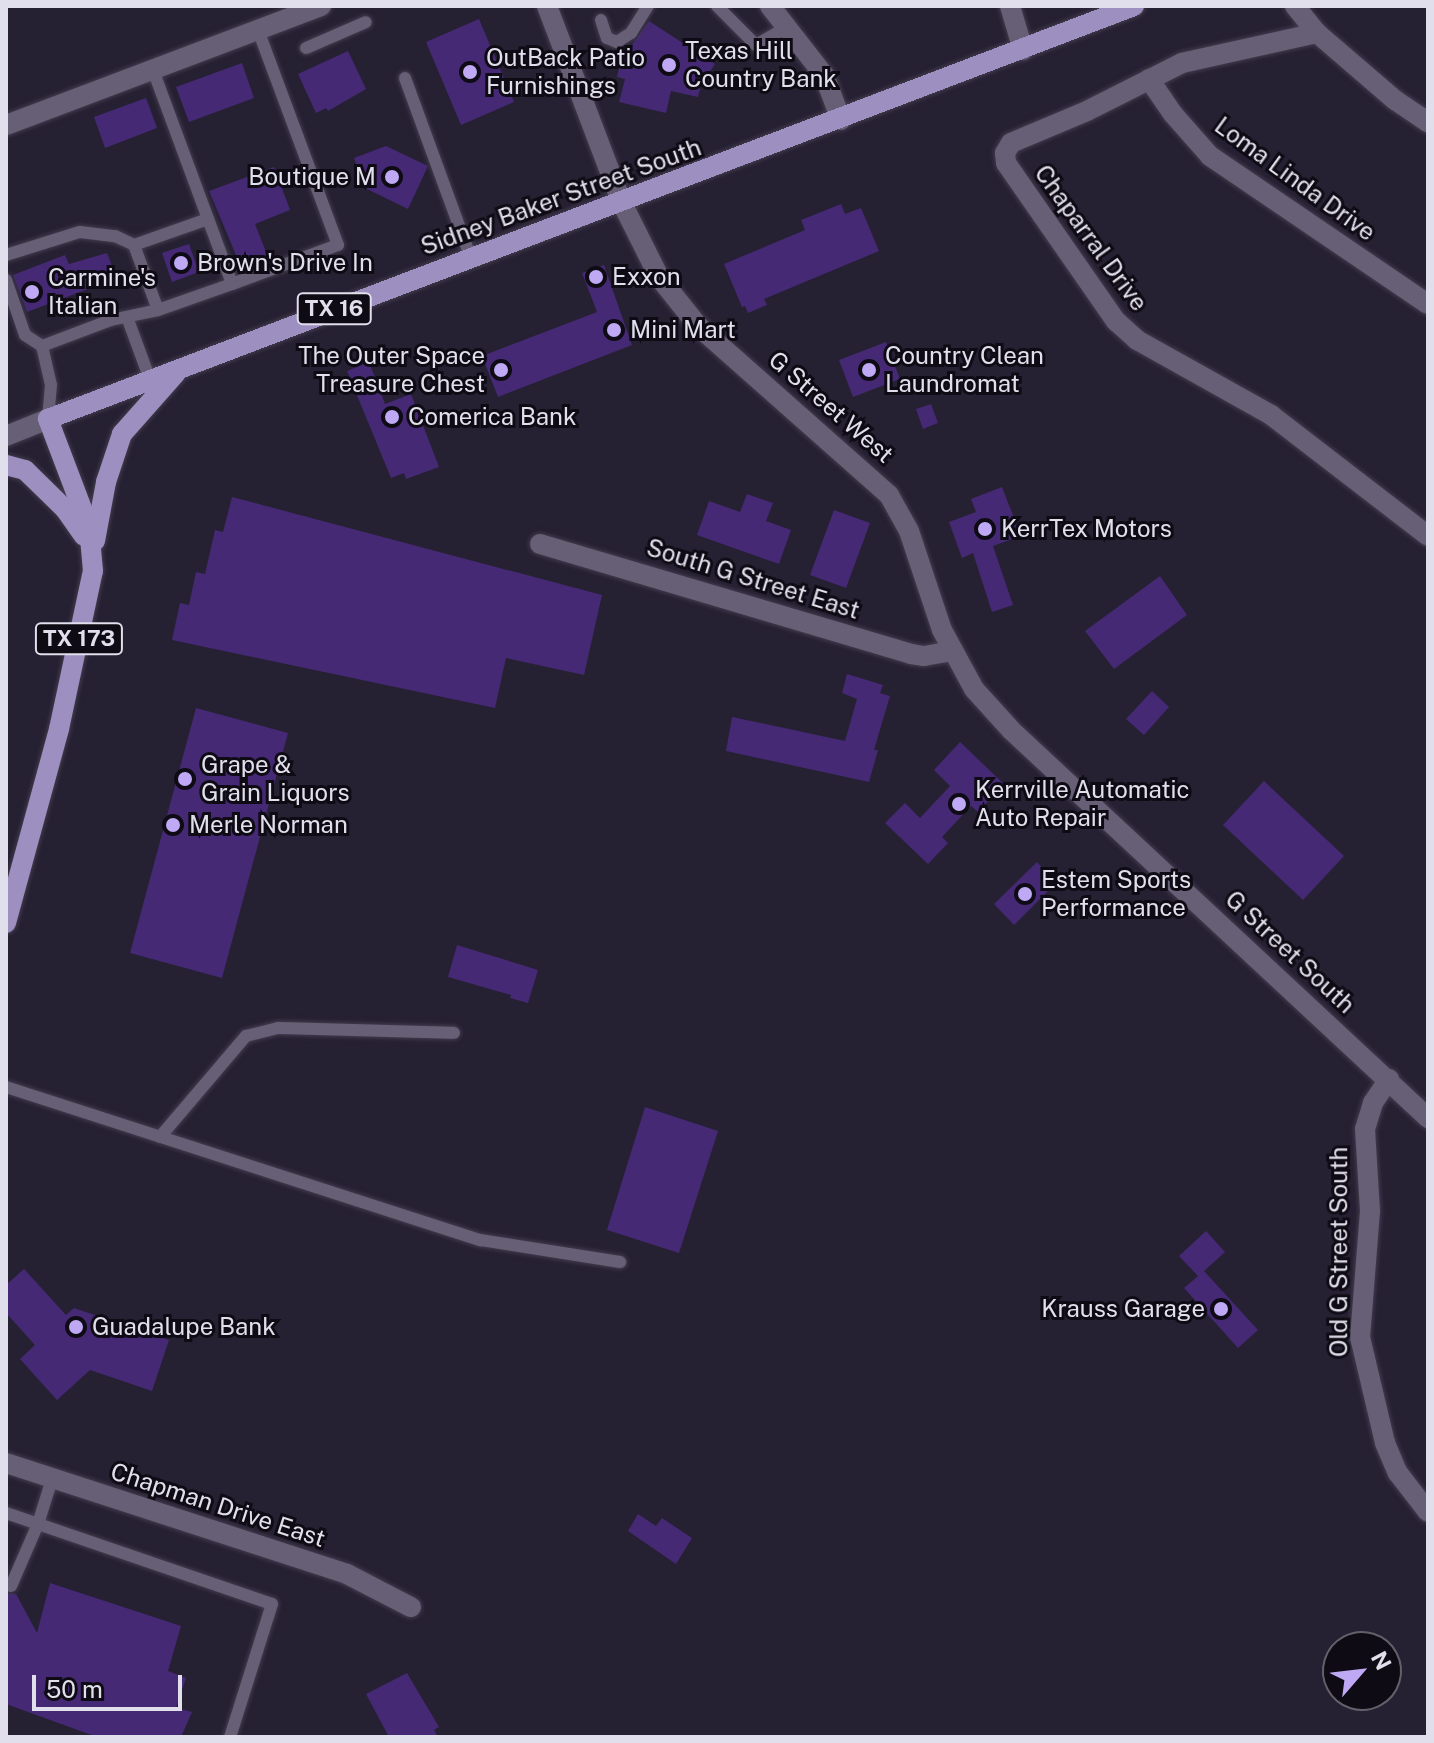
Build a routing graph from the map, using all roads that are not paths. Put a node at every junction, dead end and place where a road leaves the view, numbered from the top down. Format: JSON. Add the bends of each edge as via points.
{"nodes":[{"id":1,"x":321,"y":6,"type":"edge"},
{"id":2,"x":547,"y":6,"type":"edge"},
{"id":3,"x":648,"y":6,"type":"edge"},
{"id":4,"x":717,"y":6,"type":"edge"},
{"id":5,"x":770,"y":6,"type":"edge"},
{"id":6,"x":1010,"y":6,"type":"edge"},
{"id":7,"x":1134,"y":6,"type":"edge"},
{"id":8,"x":1295,"y":6,"type":"edge"},
{"id":9,"x":601,"y":20,"type":"dead end"},
{"id":10,"x":366,"y":22,"type":"dead end"},
{"id":11,"x":789,"y":26,"type":"junction"},
{"id":12,"x":258,"y":30,"type":"junction"},
{"id":13,"x":1317,"y":33,"type":"junction"},
{"id":14,"x":306,"y":48,"type":"dead end"},
{"id":15,"x":1023,"y":50,"type":"junction"},
{"id":16,"x":153,"y":70,"type":"junction"},
{"id":17,"x":405,"y":78,"type":"dead end"},
{"id":18,"x":1149,"y":79,"type":"junction"},
{"id":19,"x":841,"y":120,"type":"junction"},
{"id":20,"x":1428,"y":122,"type":"edge"},
{"id":21,"x":6,"y":125,"type":"edge"},
{"id":22,"x":622,"y":203,"type":"junction"},
{"id":23,"x":208,"y":219,"type":"junction"},
{"id":24,"x":134,"y":245,"type":"junction"},
{"id":25,"x":6,"y":255,"type":"edge"},
{"id":26,"x":471,"y":258,"type":"junction"},
{"id":27,"x":6,"y":280,"type":"edge"},
{"id":28,"x":232,"y":284,"type":"junction"},
{"id":29,"x":1428,"y":304,"type":"edge"},
{"id":30,"x":158,"y":310,"type":"junction"},
{"id":31,"x":127,"y":317,"type":"junction"},
{"id":32,"x":42,"y":346,"type":"junction"},
{"id":33,"x":153,"y":387,"type":"junction"},
{"id":34,"x":48,"y":419,"type":"junction"},
{"id":35,"x":6,"y":436,"type":"edge"},
{"id":36,"x":6,"y":465,"type":"edge"},
{"id":37,"x":1428,"y":536,"type":"edge"},
{"id":38,"x":540,"y":544,"type":"dead end"},
{"id":39,"x":93,"y":549,"type":"junction"},
{"id":40,"x":952,"y":651,"type":"junction"},
{"id":41,"x":6,"y":923,"type":"edge"},
{"id":42,"x":454,"y":1033,"type":"dead end"},
{"id":43,"x":1389,"y":1079,"type":"junction"},
{"id":44,"x":6,"y":1087,"type":"edge"},
{"id":45,"x":1428,"y":1118,"type":"edge"},
{"id":46,"x":160,"y":1137,"type":"junction"},
{"id":47,"x":620,"y":1262,"type":"dead end"},
{"id":48,"x":6,"y":1463,"type":"edge"},
{"id":49,"x":52,"y":1479,"type":"junction"},
{"id":50,"x":1428,"y":1512,"type":"edge"},
{"id":51,"x":6,"y":1513,"type":"edge"},
{"id":52,"x":38,"y":1524,"type":"junction"},
{"id":53,"x":11,"y":1586,"type":"dead end"},
{"id":54,"x":411,"y":1607,"type":"dead end"},
{"id":55,"x":230,"y":1737,"type":"edge"}],
"edges":[{"from":1,"to":12,"type":"street"},
{"from":2,"to":22,"type":"street","name":"G Street West"},
{"from":3,"to":9,"type":"lane","via":[[631,33],[617,42],[607,38]]},
{"from":4,"to":11,"type":"lane","via":[[756,45]]},
{"from":5,"to":11,"type":"street"},
{"from":6,"to":15,"type":"street"},
{"from":7,"to":15,"type":"main road","name":"Sidney Baker Street South","number":"TX 16"},
{"from":8,"to":13,"type":"street"},
{"from":10,"to":14,"type":"lane"},
{"from":11,"to":19,"type":"street","via":[[824,75]]},
{"from":12,"to":16,"type":"street"},
{"from":12,"to":28,"type":"lane","via":[[338,245]]},
{"from":13,"to":18,"type":"street","name":"Chaparral Drive","via":[[1216,54]]},
{"from":13,"to":20,"type":"street"},
{"from":15,"to":19,"type":"main road","name":"Sidney Baker Street South","number":"TX 16"},
{"from":16,"to":21,"type":"street"},
{"from":16,"to":23,"type":"lane"},
{"from":17,"to":26,"type":"lane"},
{"from":18,"to":29,"type":"street","name":"Loma Linda Drive","via":[[1210,156]]},
{"from":18,"to":37,"type":"street","name":"Chaparral Drive","via":[[1011,143],[1005,153],[1011,173],[1116,321],[1137,340],[1271,415]]},
{"from":19,"to":22,"type":"main road","name":"Sidney Baker Street South","number":"TX 16"},
{"from":22,"to":26,"type":"main road","name":"Sidney Baker Street South","number":"TX 16"},
{"from":22,"to":40,"type":"street","name":"G Street West","via":[[681,309],[889,495],[909,531]]},
{"from":23,"to":24,"type":"lane"},
{"from":23,"to":28,"type":"lane"},
{"from":24,"to":25,"type":"lane","via":[[115,236],[80,232]]},
{"from":24,"to":30,"type":"lane"},
{"from":26,"to":33,"type":"main road","name":"Sidney Baker Street South","number":"TX 16","via":[[182,367]]},
{"from":27,"to":32,"type":"lane","via":[[25,335]]},
{"from":28,"to":30,"type":"lane"},
{"from":30,"to":31,"type":"lane"},
{"from":31,"to":32,"type":"lane"},
{"from":31,"to":33,"type":"lane"},
{"from":32,"to":34,"type":"lane","via":[[51,385]]},
{"from":33,"to":34,"type":"main road"},
{"from":33,"to":39,"type":"main road","via":[[122,434]]},
{"from":34,"to":35,"type":"street"},
{"from":34,"to":39,"type":"main road","number":"TX 173"},
{"from":36,"to":39,"type":"main road","via":[[25,470],[65,509]]},
{"from":38,"to":40,"type":"street","name":"South G Street East","via":[[911,654]]},
{"from":39,"to":41,"type":"main road","number":"TX 173","via":[[93,571],[59,729]]},
{"from":40,"to":43,"type":"street","name":"G Street South","via":[[992,711]]},
{"from":42,"to":46,"type":"lane","via":[[278,1028],[246,1036]]},
{"from":43,"to":45,"type":"street","name":"G Street South"},
{"from":43,"to":50,"type":"street","name":"Old G Street South","via":[[1373,1103],[1365,1129],[1370,1211],[1360,1337],[1385,1443],[1398,1473]]},
{"from":44,"to":46,"type":"lane"},
{"from":46,"to":47,"type":"lane","via":[[481,1240]]},
{"from":48,"to":49,"type":"street","name":"Chapman Drive East"},
{"from":49,"to":52,"type":"lane"},
{"from":49,"to":54,"type":"street","name":"Chapman Drive East","via":[[347,1574]]},
{"from":51,"to":52,"type":"lane"},
{"from":52,"to":53,"type":"lane"},
{"from":52,"to":55,"type":"lane","via":[[272,1604]]}]}
